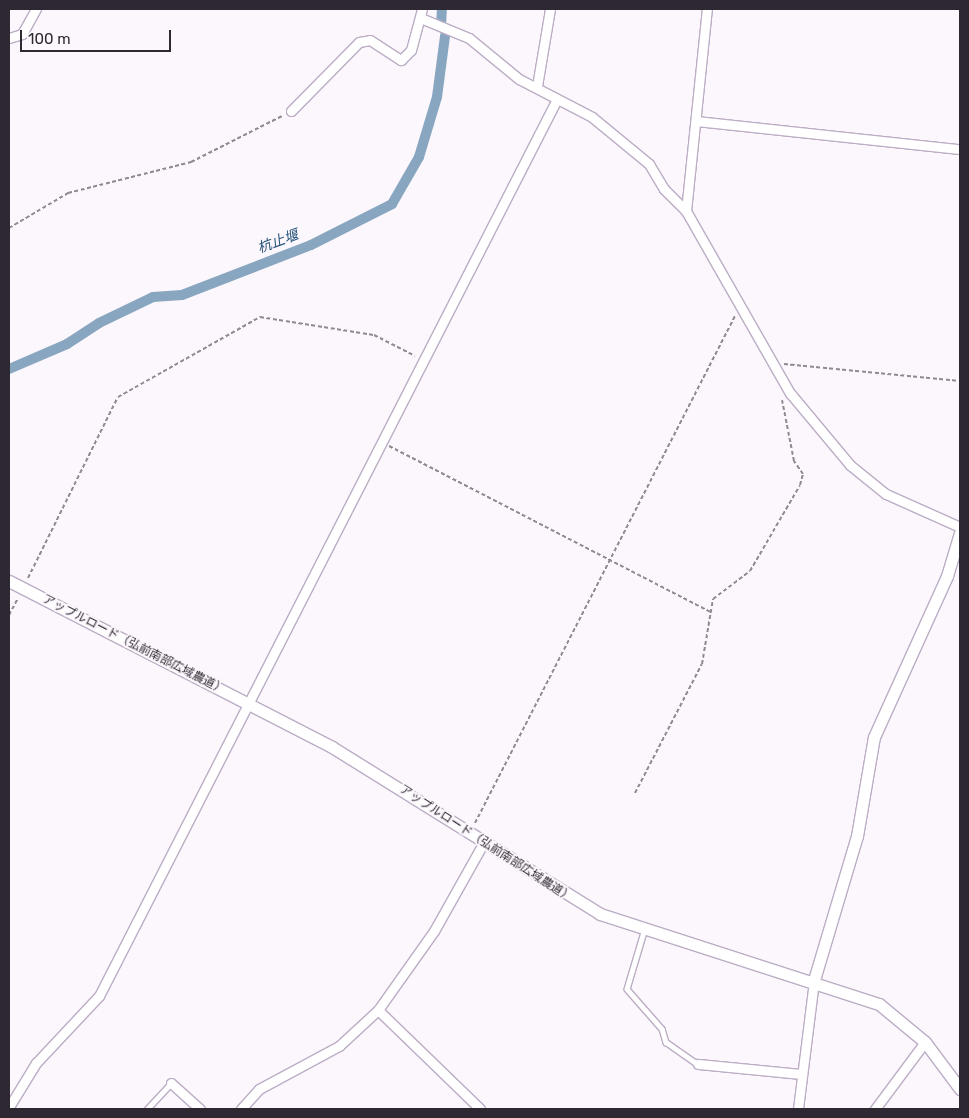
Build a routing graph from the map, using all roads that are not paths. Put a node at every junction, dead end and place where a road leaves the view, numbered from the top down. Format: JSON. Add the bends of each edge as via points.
{"nodes":[{"id":1,"x":36,"y":9,"type":"edge"},
{"id":2,"x":422,"y":9,"type":"edge"},
{"id":3,"x":550,"y":9,"type":"edge"},
{"id":4,"x":706,"y":9,"type":"edge"},
{"id":5,"x":423,"y":19,"type":"junction"},
{"id":6,"x":9,"y":38,"type":"edge"},
{"id":7,"x":537,"y":86,"type":"junction"},
{"id":8,"x":558,"y":99,"type":"junction"},
{"id":9,"x":290,"y":111,"type":"road end"},
{"id":10,"x":696,"y":121,"type":"junction"},
{"id":11,"x":960,"y":148,"type":"edge"},
{"id":12,"x":686,"y":211,"type":"junction"},
{"id":13,"x":960,"y":527,"type":"edge"},
{"id":14,"x":960,"y":533,"type":"edge"},
{"id":15,"x":9,"y":581,"type":"edge"},
{"id":16,"x":249,"y":704,"type":"junction"},
{"id":17,"x":484,"y":842,"type":"junction"},
{"id":18,"x":644,"y":932,"type":"junction"},
{"id":19,"x":814,"y":980,"type":"junction"},
{"id":20,"x":378,"y":1010,"type":"junction"},
{"id":21,"x":925,"y":1042,"type":"junction"},
{"id":22,"x":698,"y":1064,"type":"joint"},
{"id":23,"x":802,"y":1074,"type":"junction"},
{"id":24,"x":171,"y":1083,"type":"joint"},
{"id":25,"x":960,"y":1090,"type":"edge"},
{"id":26,"x":9,"y":1107,"type":"edge"},
{"id":27,"x":147,"y":1109,"type":"edge"},
{"id":28,"x":200,"y":1109,"type":"edge"},
{"id":29,"x":242,"y":1109,"type":"edge"},
{"id":30,"x":480,"y":1109,"type":"edge"},
{"id":31,"x":798,"y":1109,"type":"edge"},
{"id":32,"x":875,"y":1109,"type":"edge"}],
"edges":[{"from":1,"to":6,"type":"street","via":[[22,34]]},
{"from":2,"to":5,"type":"street"},
{"from":3,"to":7,"type":"street"},
{"from":4,"to":10,"type":"street"},
{"from":5,"to":7,"type":"street","via":[[461,33],[519,79]]},
{"from":5,"to":9,"type":"street","via":[[411,50],[401,60],[370,40],[359,42]]},
{"from":7,"to":8,"type":"street"},
{"from":8,"to":12,"type":"street","via":[[617,135],[649,164],[664,189]]},
{"from":8,"to":16,"type":"street"},
{"from":10,"to":11,"type":"street"},
{"from":10,"to":12,"type":"street"},
{"from":12,"to":13,"type":"street","via":[[772,363],[850,465],[886,494]]},
{"from":14,"to":19,"type":"street","via":[[943,584],[874,736],[857,836]]},
{"from":15,"to":16,"type":"street","name":"アップルロード（弘前南部広域農道）"},
{"from":16,"to":17,"type":"street","name":"アップルロード（弘前南部広域農道）","via":[[332,747]]},
{"from":16,"to":26,"type":"street","via":[[99,996],[36,1063]]},
{"from":17,"to":18,"type":"street","name":"アップルロード（弘前南部広域農道）","via":[[573,901]]},
{"from":17,"to":20,"type":"street","via":[[434,931]]},
{"from":18,"to":19,"type":"street","name":"アップルロード（弘前南部広域農道）"},
{"from":18,"to":22,"type":"lane","via":[[627,989],[662,1029],[666,1042]]},
{"from":19,"to":21,"type":"street","name":"アップルロード（弘前南部広域農道）","via":[[879,1004]]},
{"from":19,"to":23,"type":"street"},
{"from":20,"to":29,"type":"street","via":[[340,1046],[259,1089]]},
{"from":20,"to":30,"type":"street"},
{"from":21,"to":25,"type":"street","name":"アップルロード（弘前南部広域農道）"},
{"from":21,"to":32,"type":"street"},
{"from":22,"to":23,"type":"street"},
{"from":23,"to":31,"type":"street"},
{"from":24,"to":27,"type":"lane"},
{"from":24,"to":28,"type":"street"}]}
